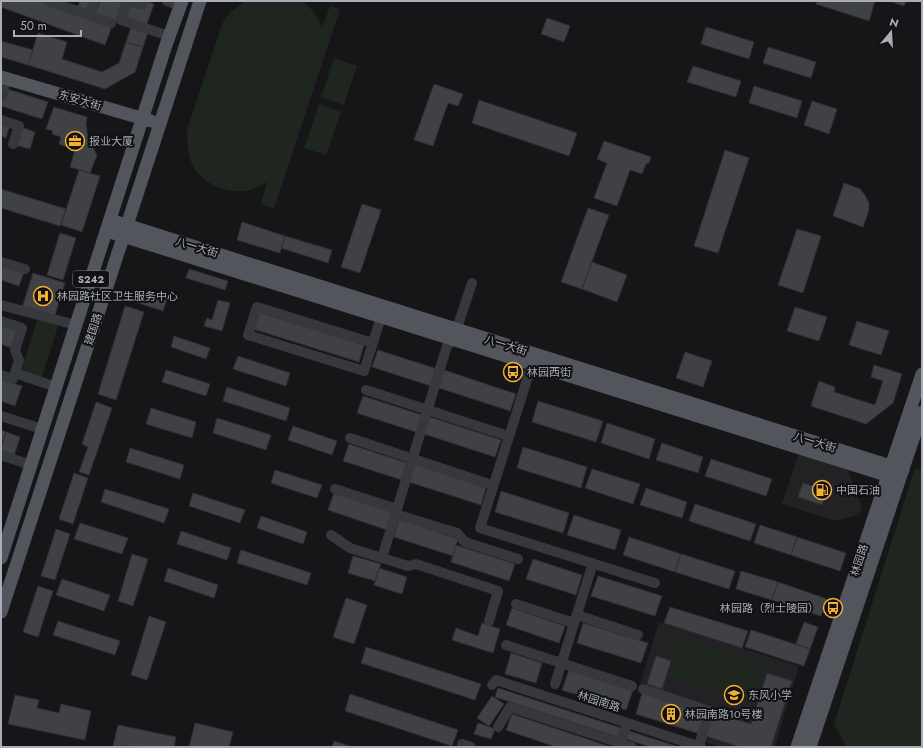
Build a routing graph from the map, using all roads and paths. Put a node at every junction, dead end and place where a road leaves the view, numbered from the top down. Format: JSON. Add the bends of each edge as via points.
{"nodes":[{"id":1,"x":48,"y":1,"type":"edge"},
{"id":2,"x":94,"y":1,"type":"edge"},
{"id":3,"x":127,"y":1,"type":"edge"},
{"id":4,"x":130,"y":1,"type":"edge"},
{"id":5,"x":167,"y":1,"type":"edge"},
{"id":6,"x":200,"y":1,"type":"edge"},
{"id":7,"x":182,"y":3,"type":"edge"},
{"id":8,"x":142,"y":5,"type":"dead end"},
{"id":9,"x":90,"y":16,"type":"junction"},
{"id":10,"x":111,"y":23,"type":"dead end"},
{"id":11,"x":169,"y":36,"type":"junction"},
{"id":12,"x":4,"y":81,"type":"edge"},
{"id":13,"x":142,"y":118,"type":"junction"},
{"id":14,"x":1,"y":120,"type":"edge"},
{"id":15,"x":160,"y":124,"type":"junction"},
{"id":16,"x":13,"y":144,"type":"dead end"},
{"id":17,"x":108,"y":225,"type":"junction"},
{"id":18,"x":124,"y":230,"type":"junction"},
{"id":19,"x":1,"y":262,"type":"edge"},
{"id":20,"x":25,"y":269,"type":"dead end"},
{"id":21,"x":472,"y":283,"type":"dead end"},
{"id":22,"x":1,"y":305,"type":"edge"},
{"id":23,"x":381,"y":317,"type":"junction"},
{"id":24,"x":1,"y":321,"type":"edge"},
{"id":25,"x":76,"y":325,"type":"junction"},
{"id":26,"x":455,"y":334,"type":"junction"},
{"id":27,"x":373,"y":343,"type":"junction"},
{"id":28,"x":535,"y":365,"type":"junction"},
{"id":29,"x":15,"y":373,"type":"junction"},
{"id":30,"x":922,"y":374,"type":"edge"},
{"id":31,"x":1,"y":375,"type":"edge"},
{"id":32,"x":56,"y":387,"type":"junction"},
{"id":33,"x":366,"y":390,"type":"dead end"},
{"id":34,"x":427,"y":410,"type":"junction"},
{"id":35,"x":922,"y":412,"type":"edge"},
{"id":36,"x":1,"y":416,"type":"edge"},
{"id":37,"x":42,"y":430,"type":"junction"},
{"id":38,"x":502,"y":434,"type":"dead end"},
{"id":39,"x":59,"y":435,"type":"junction"},
{"id":40,"x":350,"y":438,"type":"dead end"},
{"id":41,"x":1,"y":455,"type":"edge"},
{"id":42,"x":412,"y":459,"type":"junction"},
{"id":43,"x":31,"y":465,"type":"junction"},
{"id":44,"x":895,"y":473,"type":"junction"},
{"id":45,"x":486,"y":483,"type":"dead end"},
{"id":46,"x":500,"y":484,"type":"dead end"},
{"id":47,"x":335,"y":489,"type":"dead end"},
{"id":48,"x":396,"y":512,"type":"junction"},
{"id":49,"x":331,"y":535,"type":"dead end"},
{"id":50,"x":1,"y":558,"type":"edge"},
{"id":51,"x":382,"y":558,"type":"junction"},
{"id":52,"x":518,"y":559,"type":"dead end"},
{"id":53,"x":592,"y":563,"type":"junction"},
{"id":54,"x":655,"y":583,"type":"dead end"},
{"id":55,"x":516,"y":604,"type":"dead end"},
{"id":56,"x":1,"y":612,"type":"edge"},
{"id":57,"x":575,"y":619,"type":"junction"},
{"id":58,"x":489,"y":621,"type":"dead end"},
{"id":59,"x":638,"y":635,"type":"dead end"},
{"id":60,"x":506,"y":645,"type":"dead end"},
{"id":61,"x":562,"y":663,"type":"junction"},
{"id":62,"x":555,"y":684,"type":"dead end"},
{"id":63,"x":492,"y":685,"type":"dead end"},
{"id":64,"x":632,"y":686,"type":"dead end"},
{"id":65,"x":643,"y":689,"type":"dead end"},
{"id":66,"x":627,"y":723,"type":"junction"},
{"id":67,"x":498,"y":727,"type":"dead end"},
{"id":68,"x":624,"y":745,"type":"edge"},
{"id":69,"x":700,"y":747,"type":"edge"},
{"id":70,"x":797,"y":747,"type":"edge"},
{"id":71,"x":810,"y":747,"type":"edge"}],
"edges":[{"from":1,"to":9,"type":"street"},
{"from":2,"to":9,"type":"street"},
{"from":3,"to":11,"type":"street","via":[[121,20]]},
{"from":4,"to":8,"type":"street"},
{"from":5,"to":7,"type":"street"},
{"from":6,"to":15,"type":"main road","name":"建国路","number":"S242"},
{"from":7,"to":11,"type":"main road","name":"建国路","number":"S242"},
{"from":9,"to":10,"type":"street"},
{"from":11,"to":13,"type":"main road","name":"建国路","number":"S242"},
{"from":12,"to":13,"type":"main road","name":"东安大街"},
{"from":13,"to":15,"type":"main road","name":"东安大街"},
{"from":13,"to":17,"type":"main road","name":"建国路","number":"S242"},
{"from":14,"to":16,"type":"street","via":[[19,126]]},
{"from":15,"to":18,"type":"main road","name":"建国路","number":"S242"},
{"from":17,"to":18,"type":"main road","name":"八一大街"},
{"from":17,"to":25,"type":"main road","name":"建国路","number":"S242"},
{"from":18,"to":23,"type":"main road","name":"八一大街"},
{"from":18,"to":26,"type":"main road","name":"八一大街"},
{"from":18,"to":39,"type":"main road","name":"建国路","number":"S242"},
{"from":19,"to":20,"type":"street"},
{"from":21,"to":26,"type":"street"},
{"from":22,"to":25,"type":"street"},
{"from":23,"to":26,"type":"main road","name":"八一大街"},
{"from":23,"to":27,"type":"street"},
{"from":24,"to":29,"type":"street","via":[[22,328],[15,350],[19,360]]},
{"from":25,"to":32,"type":"main road","name":"建国路","number":"S242"},
{"from":26,"to":28,"type":"main road","name":"八一大街"},
{"from":26,"to":34,"type":"street","via":[[447,346]]},
{"from":26,"to":44,"type":"main road","name":"八一大街"},
{"from":27,"to":27,"type":"street","via":[[364,371],[248,335],[257,307]]},
{"from":28,"to":44,"type":"main road","name":"八一大街"},
{"from":28,"to":46,"type":"street"},
{"from":28,"to":53,"type":"street","via":[[480,528]]},
{"from":29,"to":31,"type":"street","via":[[13,379]]},
{"from":29,"to":32,"type":"street"},
{"from":30,"to":44,"type":"main road","name":"林园路"},
{"from":32,"to":37,"type":"main road","name":"建国路","number":"S242"},
{"from":33,"to":34,"type":"street"},
{"from":34,"to":38,"type":"street"},
{"from":34,"to":42,"type":"street"},
{"from":35,"to":44,"type":"main road","name":"林园路"},
{"from":36,"to":37,"type":"street"},
{"from":37,"to":39,"type":"main road"},
{"from":37,"to":43,"type":"main road","name":"建国路","number":"S242"},
{"from":39,"to":56,"type":"main road","name":"建国路","number":"S242"},
{"from":40,"to":42,"type":"street"},
{"from":41,"to":43,"type":"street"},
{"from":42,"to":45,"type":"street"},
{"from":42,"to":48,"type":"street"},
{"from":43,"to":50,"type":"main road","name":"建国路","number":"S242"},
{"from":44,"to":70,"type":"main road","name":"林园路"},
{"from":44,"to":71,"type":"main road","name":"林园路"},
{"from":47,"to":48,"type":"street"},
{"from":48,"to":51,"type":"street"},
{"from":48,"to":52,"type":"street","via":[[457,533],[465,542]]},
{"from":49,"to":51,"type":"street","via":[[350,548]]},
{"from":51,"to":58,"type":"street","via":[[408,566],[416,564],[498,590]]},
{"from":53,"to":54,"type":"street"},
{"from":53,"to":57,"type":"street"},
{"from":55,"to":57,"type":"street"},
{"from":57,"to":59,"type":"street"},
{"from":57,"to":61,"type":"street"},
{"from":60,"to":61,"type":"street"},
{"from":61,"to":62,"type":"street"},
{"from":61,"to":64,"type":"street"},
{"from":63,"to":66,"type":"street","name":"林园南路","via":[[496,680]]},
{"from":65,"to":69,"type":"street","via":[[710,711]]},
{"from":66,"to":68,"type":"street"},
{"from":66,"to":69,"type":"street","name":"林园南路"},
{"from":67,"to":68,"type":"street","via":[[510,707]]}]}
